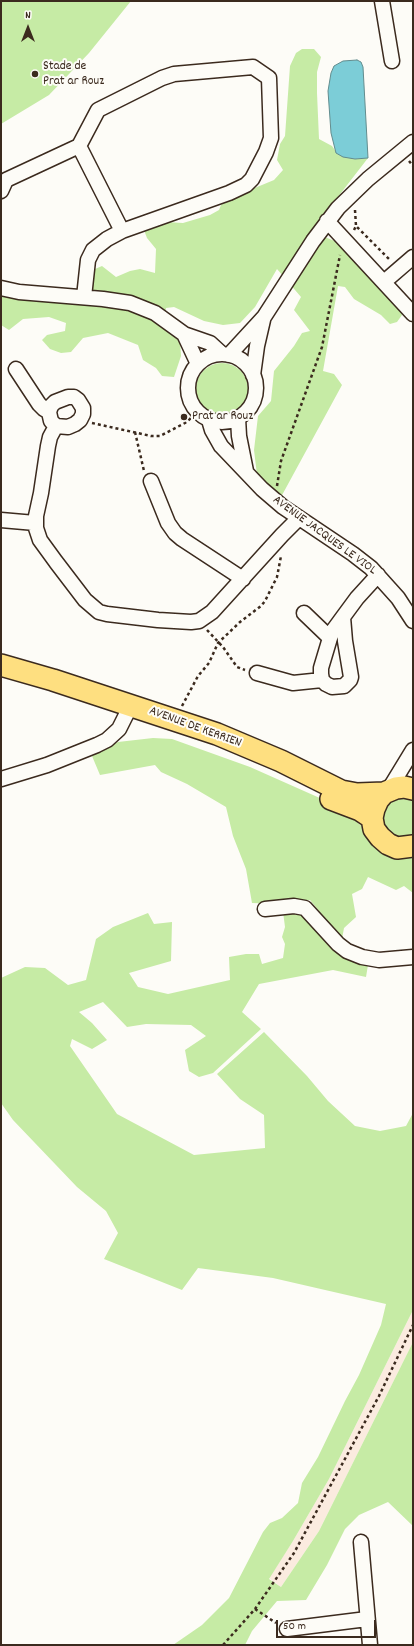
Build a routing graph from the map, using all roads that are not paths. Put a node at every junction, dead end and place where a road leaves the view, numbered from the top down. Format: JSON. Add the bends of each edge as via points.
{"nodes":[{"id":1,"x":382,"y":1,"type":"edge"},
{"id":2,"x":392,"y":61,"type":"dead end"},
{"id":3,"x":413,"y":142,"type":"edge"},
{"id":4,"x":79,"y":146,"type":"junction"},
{"id":5,"x":1,"y":191,"type":"edge"},
{"id":6,"x":327,"y":221,"type":"junction"},
{"id":7,"x":122,"y":231,"type":"junction"},
{"id":8,"x":413,"y":257,"type":"edge"},
{"id":9,"x":384,"y":282,"type":"junction"},
{"id":10,"x":1,"y":288,"type":"edge"},
{"id":11,"x":84,"y":297,"type":"junction"},
{"id":12,"x":413,"y":314,"type":"edge"},
{"id":13,"x":264,"y":317,"type":"junction"},
{"id":14,"x":184,"y":334,"type":"junction"},
{"id":15,"x":225,"y":355,"type":"junction"},
{"id":16,"x":198,"y":364,"type":"junction"},
{"id":17,"x":16,"y":368,"type":"dead end"},
{"id":18,"x":254,"y":375,"type":"junction"},
{"id":19,"x":49,"y":412,"type":"junction"},
{"id":20,"x":203,"y":416,"type":"junction"},
{"id":21,"x":238,"y":418,"type":"junction"},
{"id":22,"x":56,"y":426,"type":"junction"},
{"id":23,"x":246,"y":471,"type":"junction"},
{"id":24,"x":151,"y":481,"type":"road end"},
{"id":25,"x":299,"y":518,"type":"junction"},
{"id":26,"x":1,"y":520,"type":"edge"},
{"id":27,"x":35,"y":523,"type":"junction"},
{"id":28,"x":378,"y":575,"type":"junction"},
{"id":29,"x":243,"y":579,"type":"junction"},
{"id":30,"x":304,"y":613,"type":"dead end"},
{"id":31,"x":343,"y":617,"type":"junction"},
{"id":32,"x":413,"y":621,"type":"edge"},
{"id":33,"x":330,"y":638,"type":"junction"},
{"id":34,"x":1,"y":666,"type":"edge"},
{"id":35,"x":257,"y":673,"type":"road end"},
{"id":36,"x":322,"y":680,"type":"junction"},
{"id":37,"x":128,"y":712,"type":"junction"},
{"id":38,"x":413,"y":750,"type":"edge"},
{"id":39,"x":413,"y":756,"type":"edge"},
{"id":40,"x":413,"y":764,"type":"edge"},
{"id":41,"x":1,"y":779,"type":"edge"},
{"id":42,"x":413,"y":789,"type":"edge"},
{"id":43,"x":386,"y":792,"type":"junction"},
{"id":44,"x":372,"y":818,"type":"junction"},
{"id":45,"x":411,"y":848,"type":"edge"},
{"id":46,"x":265,"y":909,"type":"dead end"},
{"id":47,"x":413,"y":957,"type":"edge"},
{"id":48,"x":361,"y":1542,"type":"dead end"},
{"id":49,"x":367,"y":1619,"type":"junction"},
{"id":50,"x":288,"y":1628,"type":"road end"},
{"id":51,"x":370,"y":1645,"type":"edge"}],
"edges":[{"from":1,"to":2,"type":"street"},
{"from":3,"to":6,"type":"street","via":[[353,192]]},
{"from":4,"to":5,"type":"street","via":[[6,180]]},
{"from":4,"to":7,"type":"street"},
{"from":4,"to":7,"type":"street","via":[[98,110],[162,78],[183,72],[253,67],[269,78],[271,138],[252,179],[246,185],[229,193]]},
{"from":6,"to":9,"type":"street"},
{"from":6,"to":13,"type":"street"},
{"from":7,"to":11,"type":"street","via":[[93,250],[86,268]]},
{"from":8,"to":9,"type":"street"},
{"from":9,"to":12,"type":"street"},
{"from":10,"to":11,"type":"street","via":[[46,295]]},
{"from":11,"to":14,"type":"street","via":[[142,307],[162,317]]},
{"from":13,"to":15,"type":"street"},
{"from":13,"to":18,"type":"street"},
{"from":14,"to":15,"type":"street","via":[[210,343]]},
{"from":14,"to":16,"type":"street"},
{"from":15,"to":16,"type":"street","via":[[213,355]]},
{"from":15,"to":18,"type":"street","via":[[248,365]]},
{"from":16,"to":20,"type":"street","via":[[190,377],[188,392],[190,400]]},
{"from":17,"to":19,"type":"street","via":[[39,404]]},
{"from":18,"to":21,"type":"street","via":[[254,399],[246,412]]},
{"from":19,"to":22,"type":"street"},
{"from":19,"to":22,"type":"street","via":[[55,402],[68,397],[82,397],[83,414],[80,420],[68,427]]},
{"from":20,"to":21,"type":"street","via":[[225,422]]},
{"from":20,"to":23,"type":"street","name":"AVENUE JACQUES LE VIOL","via":[[221,446]]},
{"from":21,"to":23,"type":"street"},
{"from":22,"to":27,"type":"street","via":[[50,437]]},
{"from":23,"to":25,"type":"street","name":"AVENUE JACQUES LE VIOL","via":[[262,489]]},
{"from":24,"to":29,"type":"street","via":[[168,523],[175,533]]},
{"from":25,"to":28,"type":"street","name":"AVENUE JACQUES LE VIOL","via":[[353,554]]},
{"from":25,"to":29,"type":"street"},
{"from":26,"to":27,"type":"street"},
{"from":27,"to":29,"type":"street","via":[[40,540],[85,600],[99,612],[180,622],[199,621],[212,612]]},
{"from":28,"to":31,"type":"street"},
{"from":28,"to":32,"type":"street","name":"AVENUE JACQUES LE VIOL"},
{"from":30,"to":33,"type":"street"},
{"from":31,"to":33,"type":"street"},
{"from":31,"to":36,"type":"street","via":[[350,680],[344,686],[332,687]]},
{"from":33,"to":36,"type":"street","via":[[321,668]]},
{"from":34,"to":37,"type":"main road","name":"AVENUE DE KERRIEN"},
{"from":35,"to":36,"type":"street","via":[[293,683]]},
{"from":37,"to":41,"type":"street","via":[[119,730],[97,745],[67,758]]},
{"from":37,"to":43,"type":"main road","name":"AVENUE DE KERRIEN","via":[[174,719],[247,746],[341,791],[357,794]]},
{"from":37,"to":44,"type":"main road","name":"AVENUE DE KERRIEN","via":[[220,749],[325,798],[360,810]]},
{"from":38,"to":43,"type":"street"},
{"from":39,"to":40,"type":"street"},
{"from":42,"to":43,"type":"main road","name":"AVENUE DE KERRIEN","via":[[404,787]]},
{"from":43,"to":44,"type":"main road","via":[[376,805]]},
{"from":44,"to":45,"type":"main road","via":[[374,829],[388,844],[398,848]]},
{"from":46,"to":47,"type":"street","via":[[294,906],[305,908],[338,944],[362,957],[379,960]]},
{"from":48,"to":49,"type":"street"},
{"from":49,"to":50,"type":"street"},
{"from":49,"to":51,"type":"street"}]}
